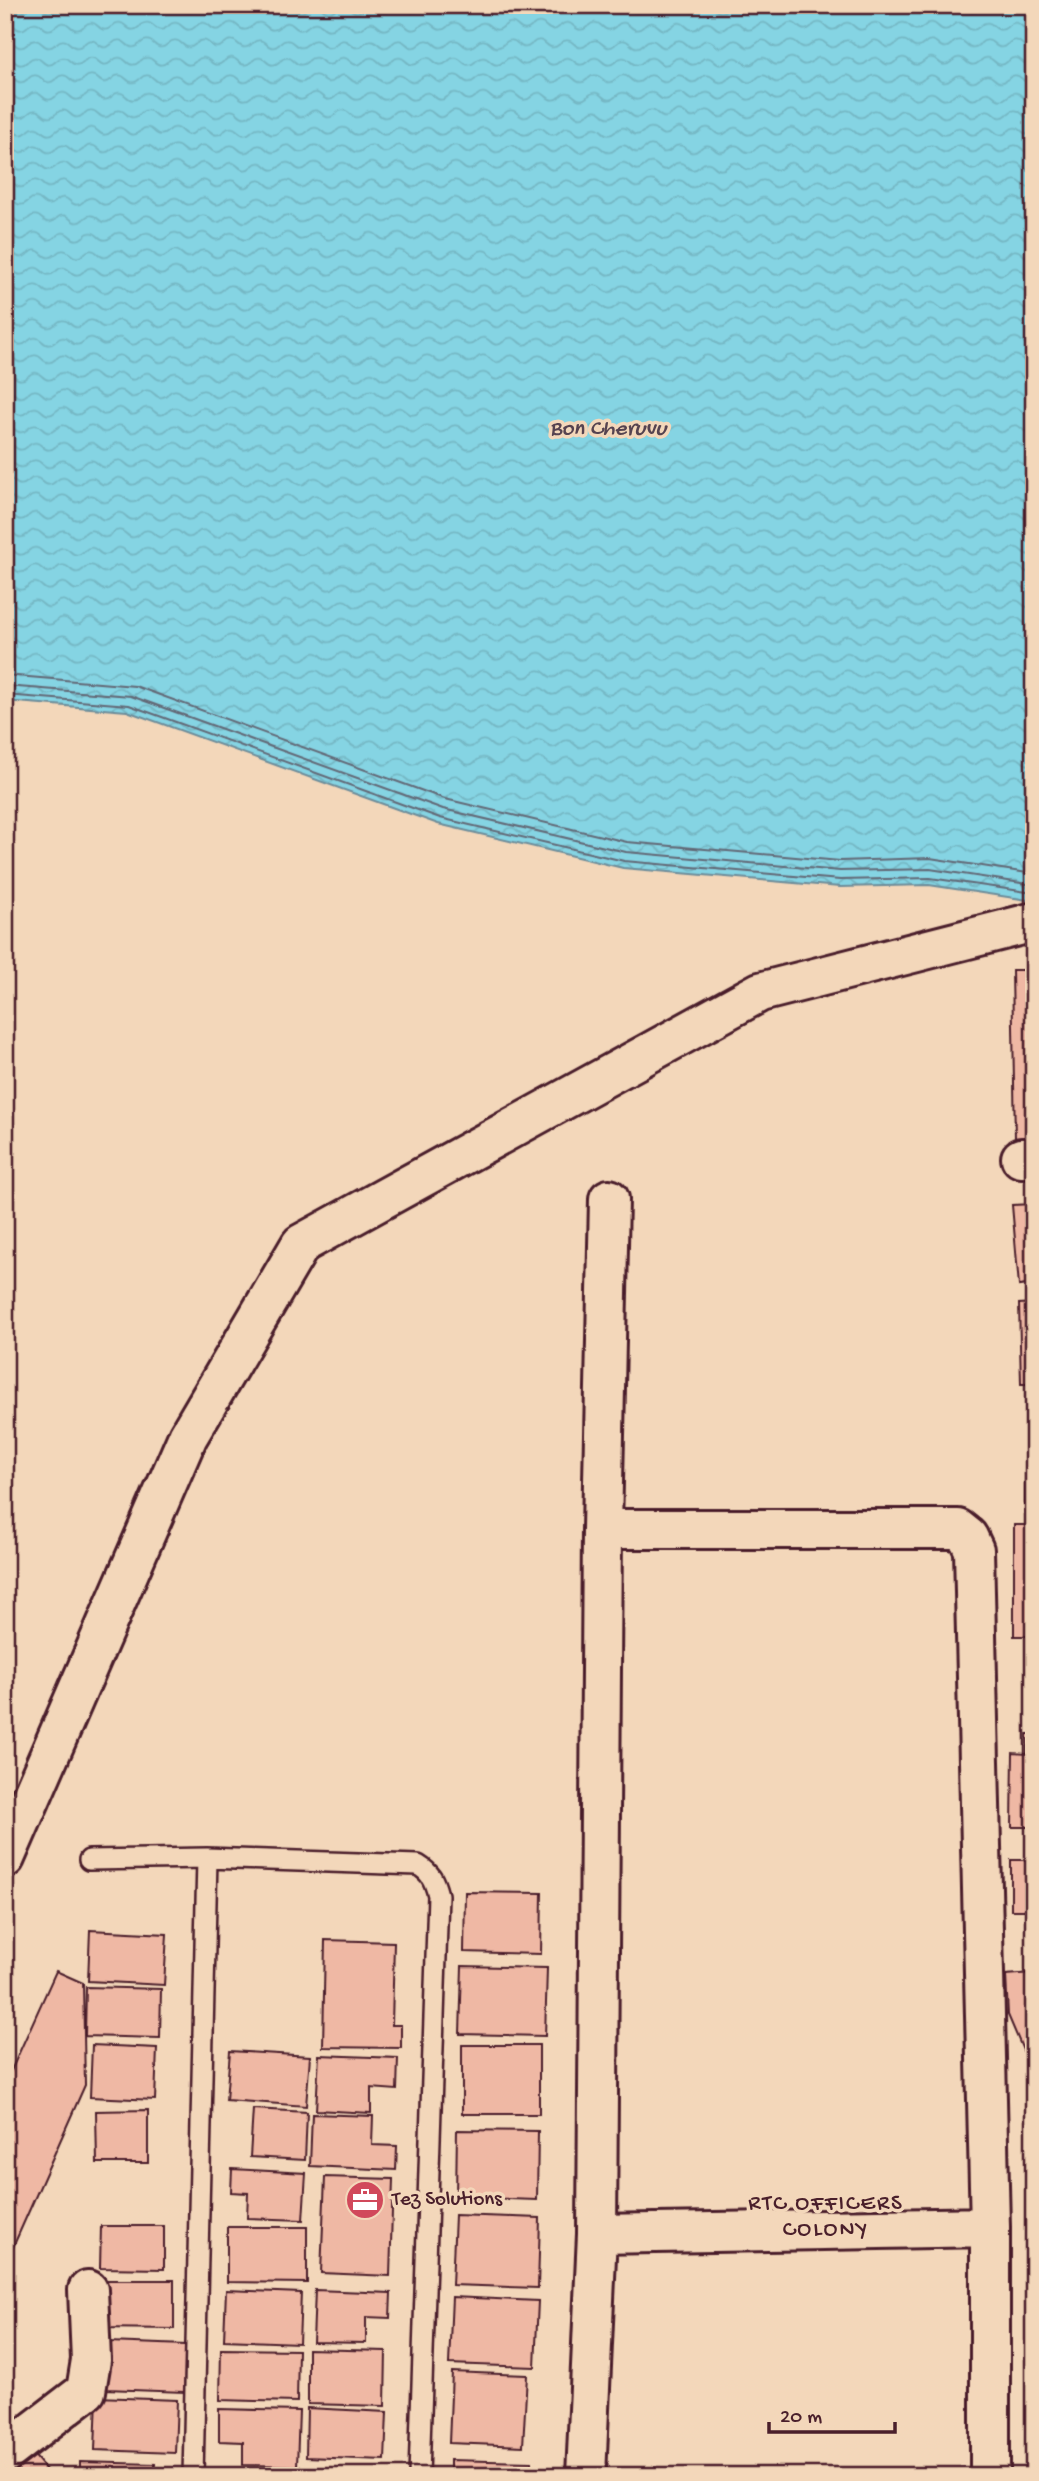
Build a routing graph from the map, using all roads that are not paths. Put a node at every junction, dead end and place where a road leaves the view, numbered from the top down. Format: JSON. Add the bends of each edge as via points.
{"nodes":[{"id":1,"x":1034,"y":922,"type":"edge"},
{"id":2,"x":608,"y":1199,"type":"dead end"},
{"id":3,"x":602,"y":1529,"type":"junction"},
{"id":4,"x":5,"y":1858,"type":"edge"},
{"id":5,"x":207,"y":1858,"type":"junction"},
{"id":6,"x":89,"y":1860,"type":"dead end"},
{"id":7,"x":990,"y":2227,"type":"junction"},
{"id":8,"x":597,"y":2234,"type":"junction"},
{"id":9,"x":88,"y":2290,"type":"dead end"},
{"id":10,"x":5,"y":2453,"type":"edge"},
{"id":11,"x":193,"y":2476,"type":"edge"},
{"id":12,"x":419,"y":2476,"type":"edge"},
{"id":13,"x":586,"y":2476,"type":"edge"},
{"id":14,"x":990,"y":2476,"type":"edge"}],
"edges":[{"from":1,"to":4,"type":"street","via":[[760,992],[302,1244],[188,1436]]},
{"from":2,"to":3,"type":"street"},
{"from":3,"to":7,"type":"street","via":[[958,1529],[968,1537],[974,1550]]},
{"from":3,"to":8,"type":"street"},
{"from":5,"to":6,"type":"lane"},
{"from":5,"to":11,"type":"lane"},
{"from":5,"to":12,"type":"lane","via":[[418,1865],[435,1881]]},
{"from":7,"to":8,"type":"street"},
{"from":7,"to":14,"type":"street"},
{"from":8,"to":13,"type":"street"},
{"from":9,"to":10,"type":"street","via":[[91,2360],[86,2391]]}]}
